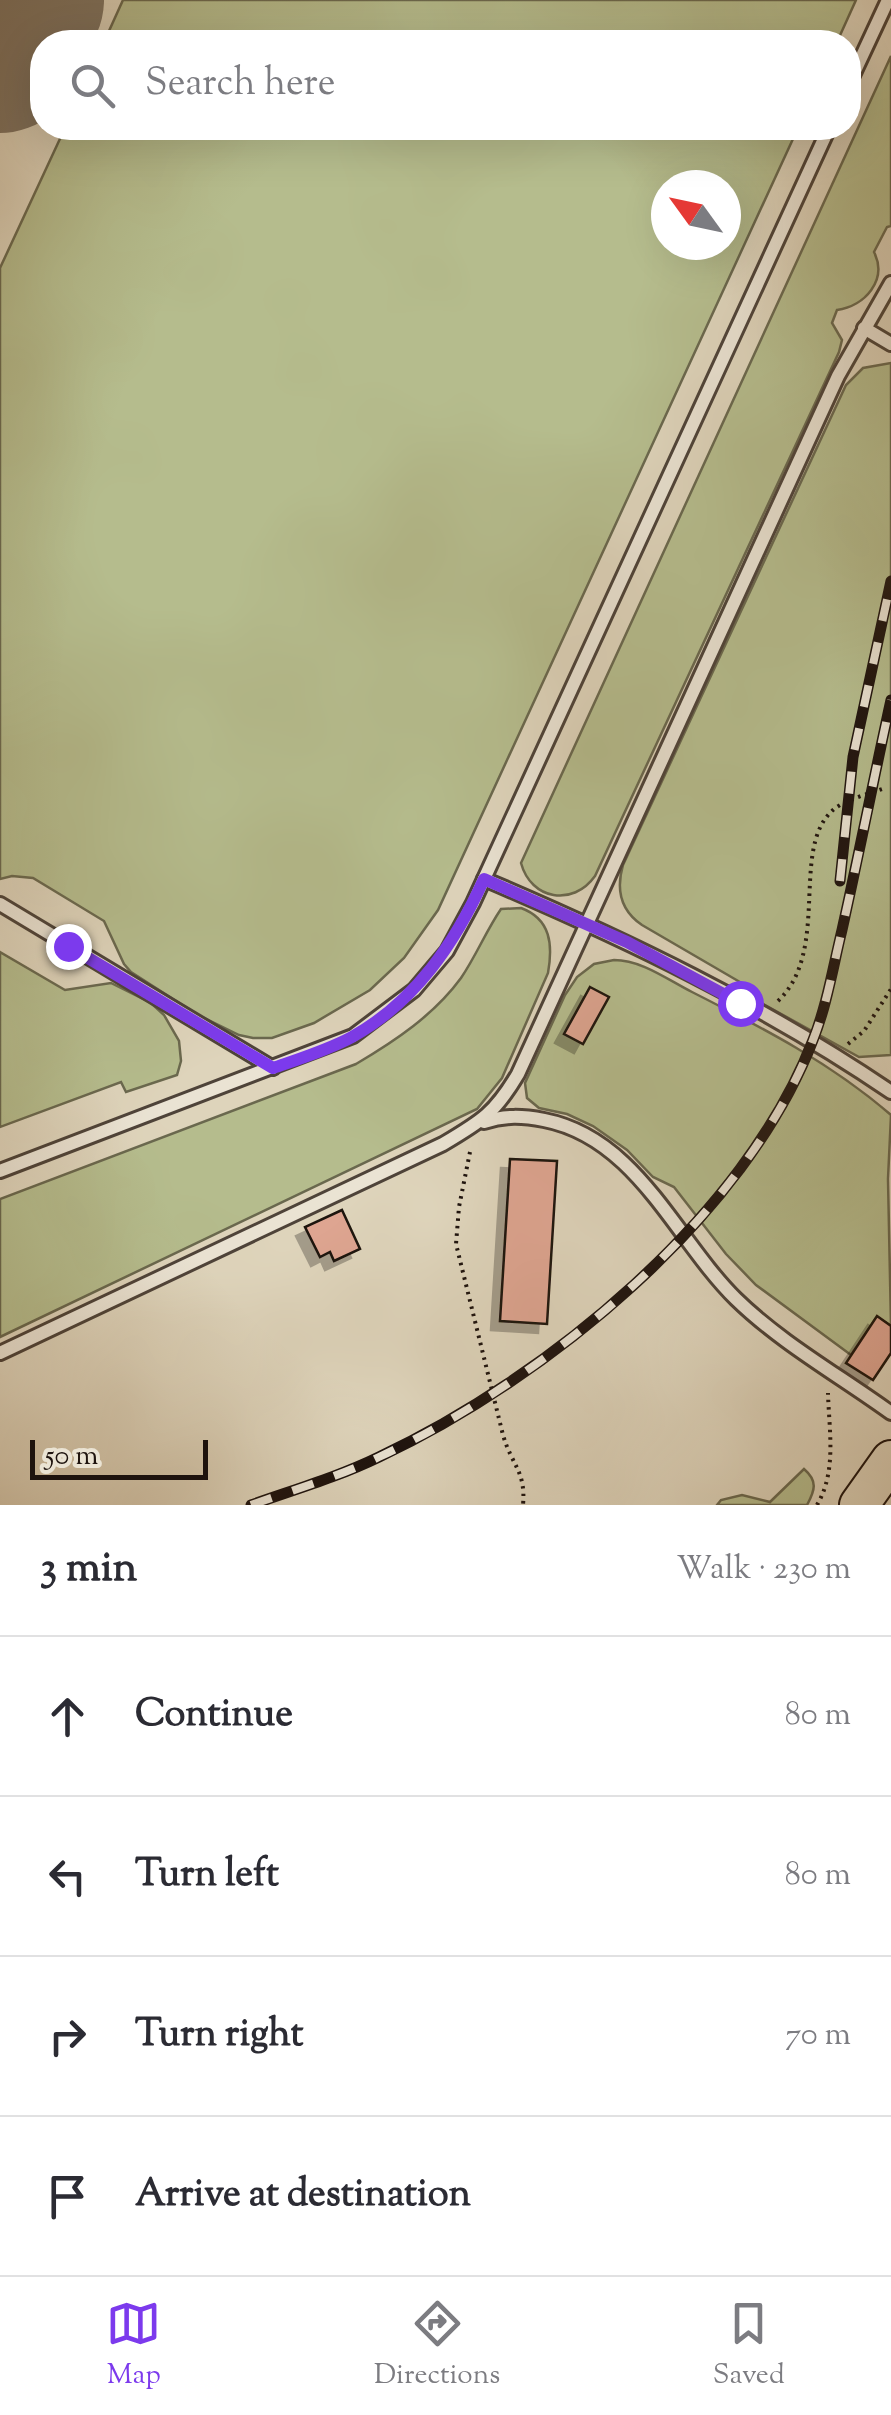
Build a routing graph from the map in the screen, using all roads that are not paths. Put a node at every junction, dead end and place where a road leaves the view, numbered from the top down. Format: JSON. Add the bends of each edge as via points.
{"nodes":[{"id":1,"x":888,"y":0,"type":"edge"},
{"id":2,"x":861,"y":58,"type":"edge"},
{"id":3,"x":823,"y":140,"type":"edge"},
{"id":4,"x":891,"y":283,"type":"edge"},
{"id":5,"x":864,"y":328,"type":"junction"},
{"id":6,"x":891,"y":344,"type":"edge"},
{"id":7,"x":484,"y":879,"type":"junction"},
{"id":8,"x":0,"y":904,"type":"edge"},
{"id":9,"x":586,"y":922,"type":"junction"},
{"id":10,"x":273,"y":1068,"type":"junction"},
{"id":11,"x":891,"y":1092,"type":"edge"},
{"id":12,"x":478,"y":1123,"type":"junction"},
{"id":13,"x":0,"y":1171,"type":"edge"},
{"id":14,"x":0,"y":1353,"type":"edge"},
{"id":15,"x":891,"y":1413,"type":"edge"},
{"id":16,"x":891,"y":1460,"type":"edge"},
{"id":17,"x":859,"y":1505,"type":"edge"}],
"edges":[{"from":1,"to":2,"type":"lane"},
{"from":3,"to":7,"type":"lane"},
{"from":4,"to":5,"type":"lane"},
{"from":5,"to":6,"type":"lane"},
{"from":5,"to":9,"type":"lane"},
{"from":7,"to":9,"type":"lane"},
{"from":7,"to":10,"type":"lane","via":[[446,951],[414,990],[352,1036]]},
{"from":8,"to":10,"type":"lane"},
{"from":9,"to":11,"type":"lane"},
{"from":9,"to":12,"type":"lane","via":[[518,1074],[500,1105]]},
{"from":10,"to":13,"type":"lane"},
{"from":12,"to":14,"type":"lane"},
{"from":12,"to":15,"type":"lane","via":[[523,1116],[596,1139],[734,1298]]},
{"from":16,"to":17,"type":"main road"}]}
